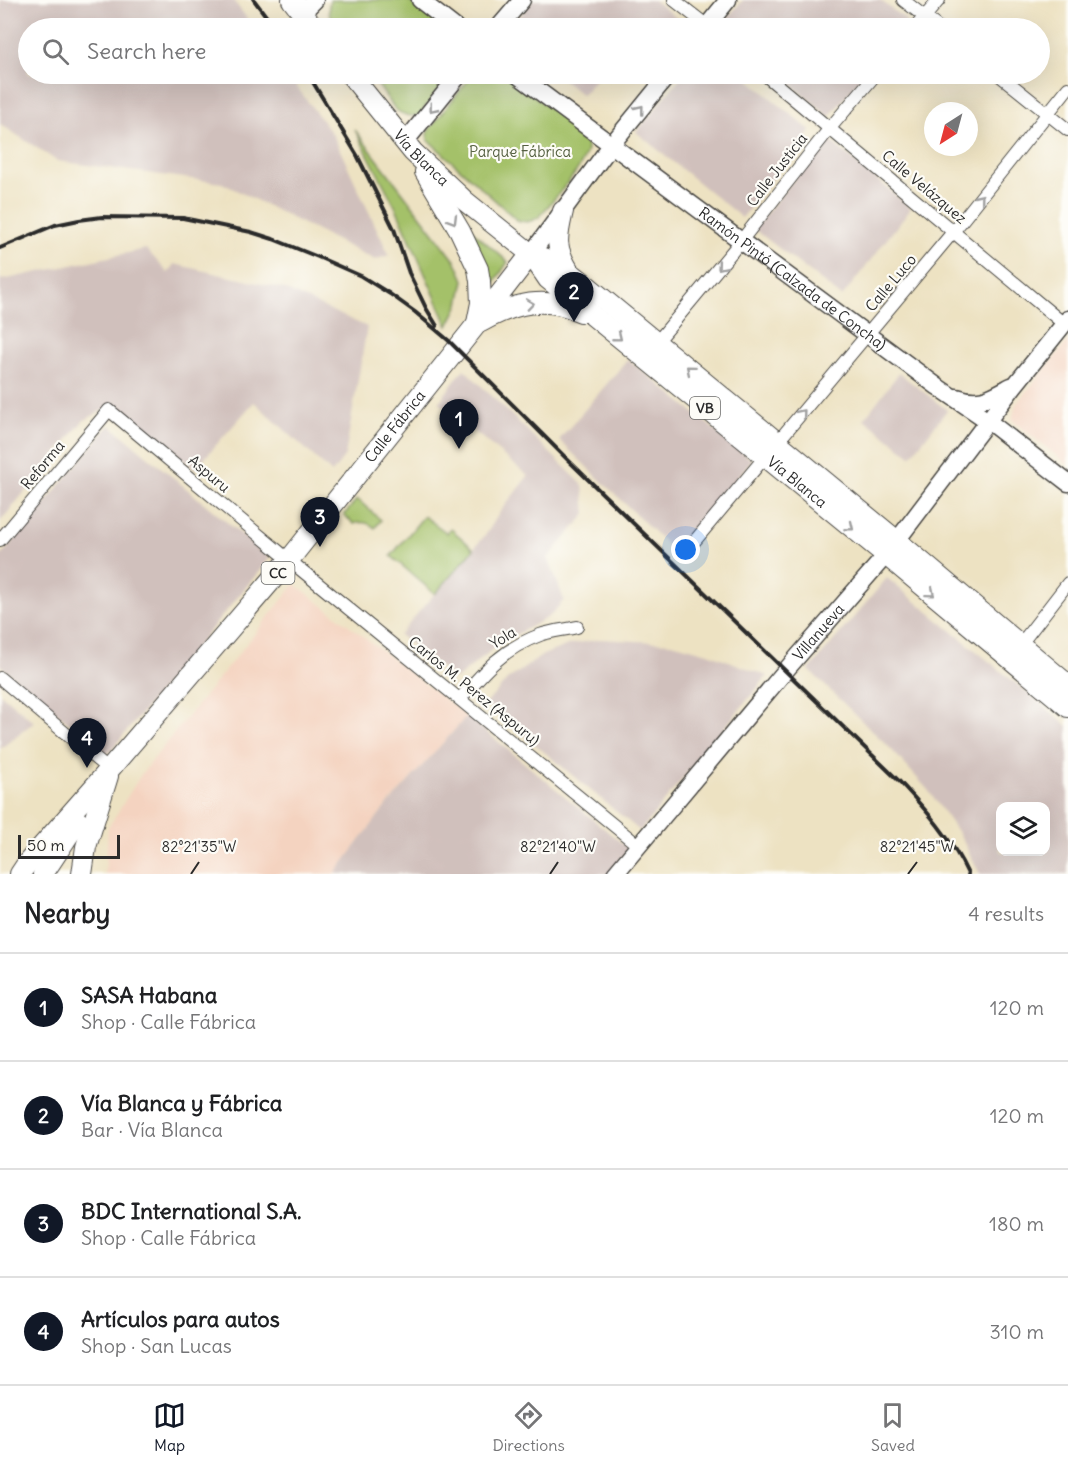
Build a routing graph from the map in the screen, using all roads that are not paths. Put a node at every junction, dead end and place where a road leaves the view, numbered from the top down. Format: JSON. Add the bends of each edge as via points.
{"nodes":[{"id":1,"x":420,"y":0,"type":"edge"},
{"id":2,"x":522,"y":0,"type":"edge"},
{"id":3,"x":674,"y":0,"type":"edge"},
{"id":4,"x":728,"y":0,"type":"edge"},
{"id":5,"x":903,"y":0,"type":"edge"},
{"id":6,"x":939,"y":0,"type":"edge"},
{"id":7,"x":443,"y":18,"type":"edge"},
{"id":8,"x":507,"y":18,"type":"edge"},
{"id":9,"x":695,"y":18,"type":"edge"},
{"id":10,"x":714,"y":18,"type":"edge"},
{"id":11,"x":924,"y":18,"type":"joint"},
{"id":12,"x":358,"y":84,"type":"edge"},
{"id":13,"x":453,"y":84,"type":"edge"},
{"id":14,"x":530,"y":84,"type":"edge"},
{"id":15,"x":661,"y":84,"type":"edge"},
{"id":16,"x":776,"y":84,"type":"edge"},
{"id":17,"x":867,"y":84,"type":"edge"},
{"id":18,"x":1010,"y":84,"type":"edge"},
{"id":19,"x":1068,"y":88,"type":"edge"},
{"id":20,"x":1048,"y":114,"type":"junction"},
{"id":21,"x":830,"y":128,"type":"junction"},
{"id":22,"x":1068,"y":130,"type":"edge"},
{"id":23,"x":612,"y":144,"type":"junction"},
{"id":24,"x":409,"y":147,"type":"junction"},
{"id":25,"x":563,"y":211,"type":"junction"},
{"id":26,"x":953,"y":232,"type":"junction"},
{"id":27,"x":741,"y":241,"type":"junction"},
{"id":28,"x":531,"y":254,"type":"junction"},
{"id":29,"x":569,"y":271,"type":"junction"},
{"id":30,"x":594,"y":318,"type":"junction"},
{"id":31,"x":1066,"y":322,"type":"edge"},
{"id":32,"x":476,"y":325,"type":"junction"},
{"id":33,"x":868,"y":334,"type":"junction"},
{"id":34,"x":657,"y":342,"type":"junction"},
{"id":35,"x":1015,"y":385,"type":"junction"},
{"id":36,"x":945,"y":392,"type":"junction"},
{"id":37,"x":109,"y":410,"type":"joint"},
{"id":38,"x":988,"y":421,"type":"junction"},
{"id":39,"x":771,"y":450,"type":"junction"},
{"id":40,"x":1068,"y":483,"type":"edge"},
{"id":41,"x":0,"y":540,"type":"edge"},
{"id":42,"x":891,"y":548,"type":"junction"},
{"id":43,"x":688,"y":549,"type":"dead end"},
{"id":44,"x":289,"y":560,"type":"junction"},
{"id":45,"x":1068,"y":584,"type":"edge"},
{"id":46,"x":577,"y":627,"type":"dead end"},
{"id":47,"x":1020,"y":645,"type":"junction"},
{"id":48,"x":0,"y":678,"type":"edge"},
{"id":49,"x":1068,"y":685,"type":"edge"},
{"id":50,"x":460,"y":699,"type":"junction"},
{"id":51,"x":1068,"y":707,"type":"edge"},
{"id":52,"x":110,"y":770,"type":"junction"},
{"id":53,"x":639,"y":846,"type":"junction"},
{"id":54,"x":26,"y":871,"type":"edge"},
{"id":55,"x":82,"y":874,"type":"edge"},
{"id":56,"x":615,"y":874,"type":"edge"}],
"edges":[{"from":1,"to":7,"type":"main road"},
{"from":2,"to":8,"type":"main road"},
{"from":3,"to":9,"type":"street"},
{"from":4,"to":10,"type":"main road"},
{"from":5,"to":11,"type":"street"},
{"from":6,"to":11,"type":"street"},
{"from":12,"to":24,"type":"main road","name":"Vía Blanca"},
{"from":13,"to":24,"type":"main road","one_way":true},
{"from":14,"to":23,"type":"main road","name":"Ramón Pintó (Calzada de Concha)"},
{"from":23,"to":15,"type":"main road","name":"Calle Fábrica","one_way":true},
{"from":16,"to":21,"type":"street","name":"Calle Velázquez"},
{"from":17,"to":21,"type":"street","name":"Calle Justicia"},
{"from":18,"to":20,"type":"street"},
{"from":19,"to":20,"type":"street","name":"Calle Luco"},
{"from":20,"to":22,"type":"street"},
{"from":26,"to":20,"type":"street","name":"Calle Luco","one_way":true},
{"from":21,"to":26,"type":"street","name":"Calle Velázquez"},
{"from":21,"to":27,"type":"street","name":"Calle Justicia"},
{"from":23,"to":25,"type":"main road","name":"Calle Fábrica"},
{"from":23,"to":27,"type":"main road","name":"Ramón Pintó (Calzada de Concha)"},
{"from":24,"to":28,"type":"main road","name":"Vía Blanca","via":[[465,201]]},
{"from":24,"to":32,"type":"main road","one_way":true,"via":[[478,269],[481,303]]},
{"from":25,"to":28,"type":"main road","name":"Calle Fábrica"},
{"from":25,"to":29,"type":"main road","via":[[558,247]]},
{"from":26,"to":31,"type":"street","name":"Calle Velázquez"},
{"from":26,"to":33,"type":"street","name":"Calle Luco"},
{"from":27,"to":33,"type":"main road","name":"Ramón Pintó (Calzada de Concha)"},
{"from":27,"to":34,"type":"street","name":"Calle Justicia","one_way":true},
{"from":28,"to":29,"type":"main road","name":"Vía Blanca","number":"VB"},
{"from":28,"to":30,"type":"main road","name":"Vía Blanca","number":"VB","via":[[548,279]]},
{"from":28,"to":32,"type":"main road","name":"Calle Fábrica","number":"CC"},
{"from":29,"to":34,"type":"main road","name":"Vía Blanca","number":"VB"},
{"from":32,"to":30,"type":"main road","one_way":true,"via":[[512,307],[550,302]]},
{"from":30,"to":39,"type":"main road","name":"Vía Blanca","number":"VB","one_way":true},
{"from":31,"to":35,"type":"main road","name":"Villanueva"},
{"from":32,"to":44,"type":"main road","name":"Calle Fábrica","number":"CC"},
{"from":33,"to":36,"type":"main road","name":"Ramón Pintó (Calzada de Concha)"},
{"from":39,"to":33,"type":"street","name":"Calle Luco","one_way":true},
{"from":39,"to":34,"type":"main road","name":"Vía Blanca","number":"VB","one_way":true},
{"from":35,"to":36,"type":"main road","via":[[979,401]]},
{"from":35,"to":38,"type":"main road","name":"Villanueva"},
{"from":36,"to":38,"type":"main road","name":"Ramón Pintó (Calzada de Concha)"},
{"from":37,"to":41,"type":"street","name":"Reforma"},
{"from":37,"to":44,"type":"street","name":"Aspuru"},
{"from":38,"to":40,"type":"main road","name":"Ramón Pintó (Calzada de Concha)"},
{"from":38,"to":42,"type":"main road","name":"Villanueva"},
{"from":39,"to":42,"type":"main road","name":"Vía Blanca","number":"VB"},
{"from":39,"to":43,"type":"street","name":"Calle Luco"},
{"from":42,"to":47,"type":"main road","name":"Vía Blanca","number":"VB"},
{"from":42,"to":51,"type":"main road","name":"Vía Blanca","number":"VB","one_way":true},
{"from":42,"to":53,"type":"main road","name":"Villanueva"},
{"from":44,"to":50,"type":"street","name":"Carlos M. Perez (Aspuru)"},
{"from":44,"to":52,"type":"main road","name":"Calle Fábrica","number":"CC"},
{"from":45,"to":47,"type":"street"},
{"from":46,"to":50,"type":"street","name":"Yola","via":[[540,635],[504,652]]},
{"from":47,"to":49,"type":"main road","name":"Vía Blanca","number":"VB"},
{"from":48,"to":52,"type":"street"},
{"from":50,"to":53,"type":"street","name":"Carlos M. Perez (Aspuru)"},
{"from":52,"to":54,"type":"main road","name":"Calle Fábrica","number":"CC"},
{"from":52,"to":55,"type":"main road","via":[[86,847]]},
{"from":53,"to":56,"type":"main road","name":"Villanueva"}]}
